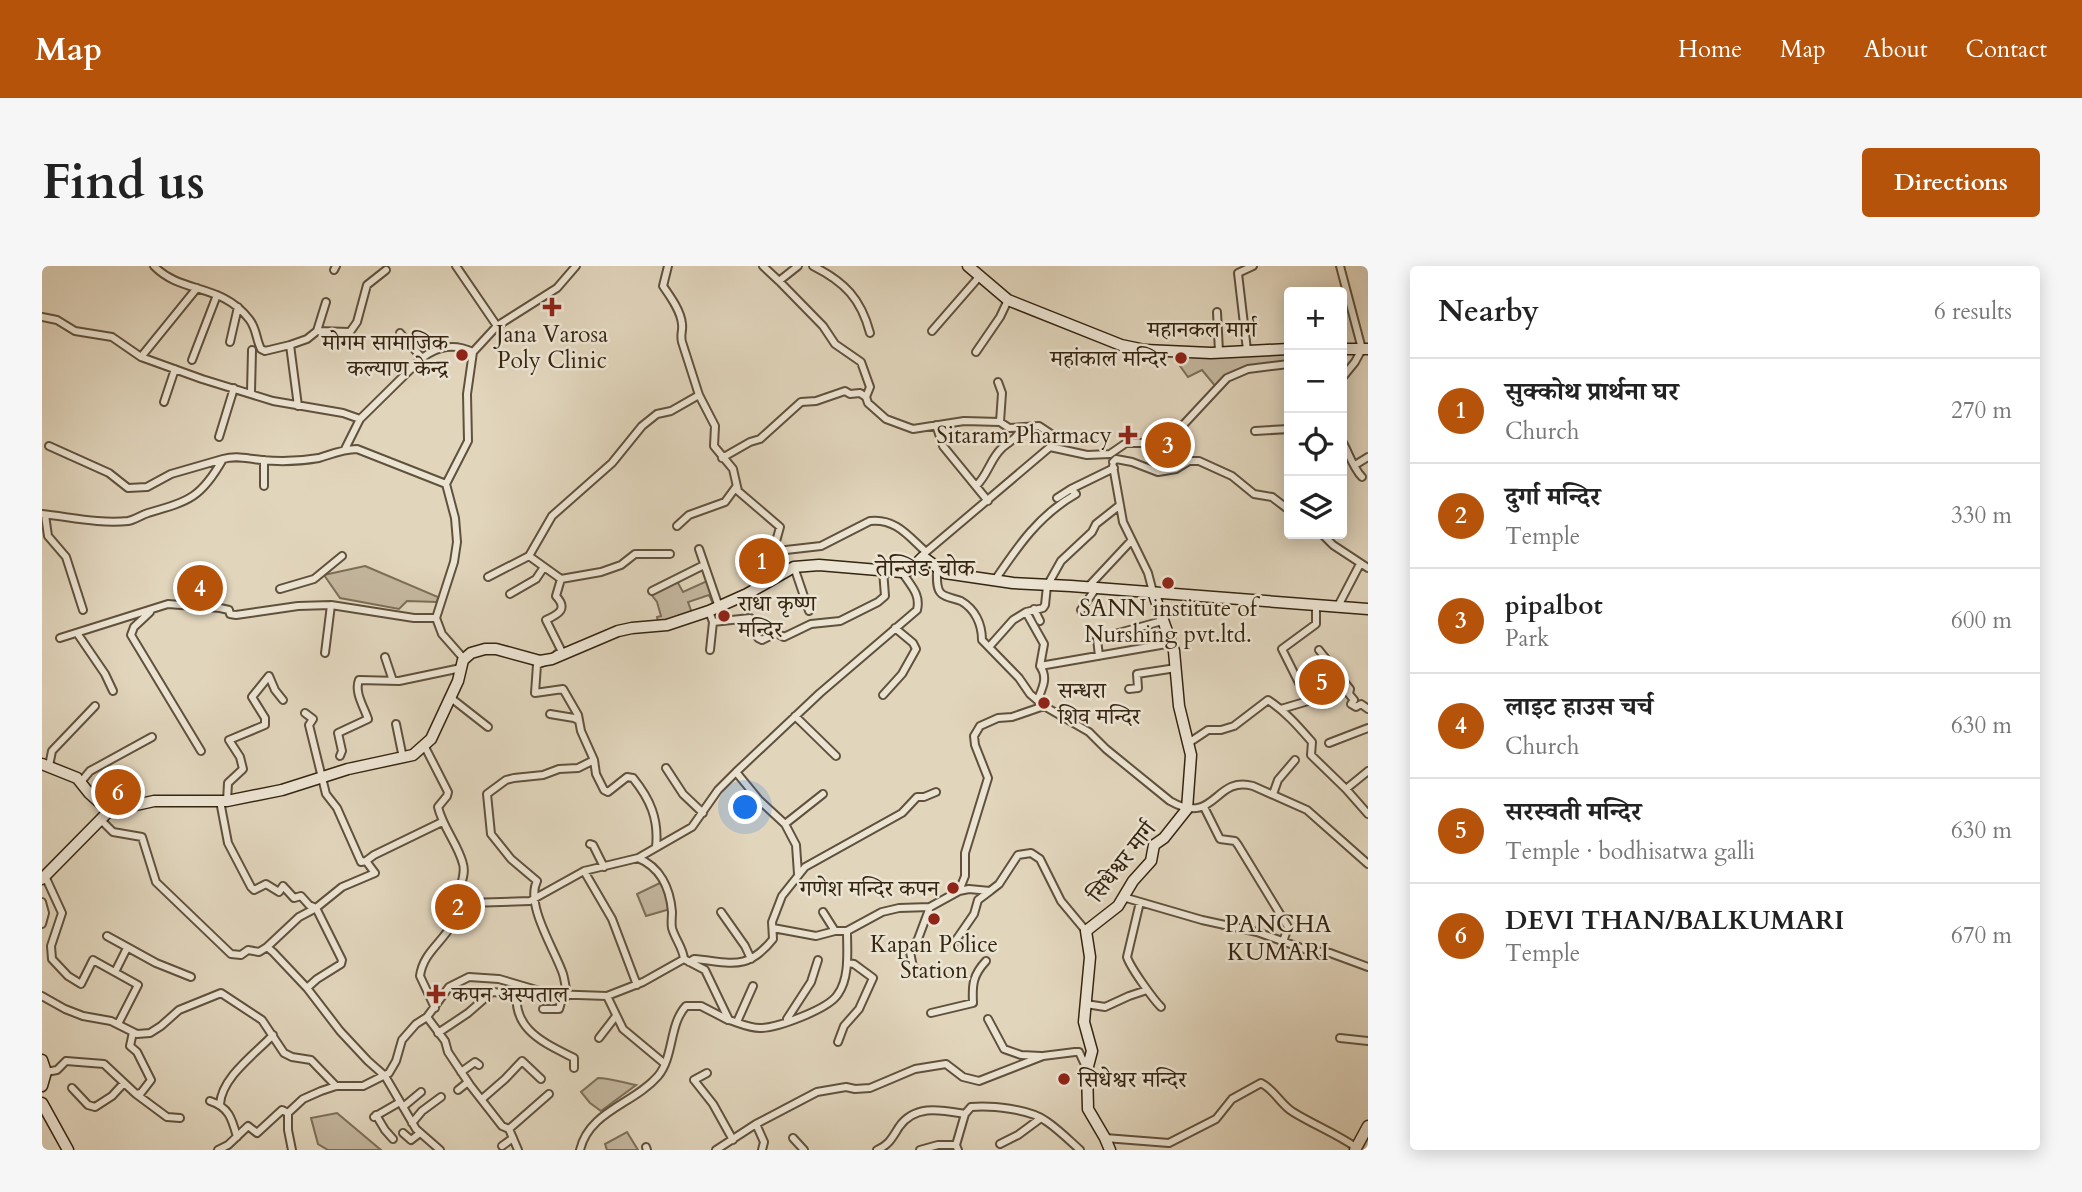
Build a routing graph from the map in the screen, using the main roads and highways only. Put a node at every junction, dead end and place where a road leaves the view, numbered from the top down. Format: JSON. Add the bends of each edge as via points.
{"nodes":[{"id":1,"x":968,"y":266,"type":"edge"},
{"id":2,"x":1284,"y":349,"type":"edge"},
{"id":3,"x":1347,"y":349,"type":"edge"},
{"id":4,"x":1365,"y":349,"type":"edge"},
{"id":5,"x":936,"y":568,"type":"junction"},
{"id":6,"x":907,"y":570,"type":"junction"},
{"id":7,"x":1153,"y":592,"type":"junction"},
{"id":8,"x":1368,"y":609,"type":"edge"},
{"id":9,"x":46,"y":765,"type":"edge"},
{"id":10,"x":109,"y":811,"type":"junction"},
{"id":11,"x":44,"y":878,"type":"edge"},
{"id":12,"x":42,"y":1060,"type":"edge"},
{"id":13,"x":42,"y":1086,"type":"edge"},
{"id":14,"x":42,"y":1102,"type":"edge"},
{"id":15,"x":1368,"y":1126,"type":"edge"},
{"id":16,"x":1356,"y":1149,"type":"edge"},
{"id":17,"x":68,"y":1150,"type":"edge"},
{"id":18,"x":1110,"y":1150,"type":"edge"}],
"edges":[{"from":1,"to":2,"type":"main road","name":"महानकल मार्ग","via":[[1008,300],[1121,345],[1145,350]]},
{"from":3,"to":4,"type":"main road"},
{"from":5,"to":6,"type":"main road"},
{"from":5,"to":6,"type":"main road","via":[[924,554]]},
{"from":5,"to":7,"type":"main road","via":[[1047,586]]},
{"from":6,"to":10,"type":"main road","via":[[819,565],[790,569],[714,609],[667,625],[618,631],[551,659],[540,661],[485,649],[471,653],[432,739],[413,755],[224,801],[154,801]]},
{"from":7,"to":8,"type":"main road"},
{"from":7,"to":18,"type":"main road","name":"सिधेश्वर मार्ग","via":[[1172,643],[1189,742],[1187,809],[1154,845],[1151,861],[1113,911],[1086,931],[1090,957],[1084,1022],[1092,1051],[1087,1109]]},
{"from":9,"to":10,"type":"main road","via":[[77,778]]},
{"from":10,"to":11,"type":"main road"},
{"from":12,"to":13,"type":"main road","via":[[46,1072]]},
{"from":14,"to":17,"type":"main road"},
{"from":15,"to":16,"type":"main road"}]}
